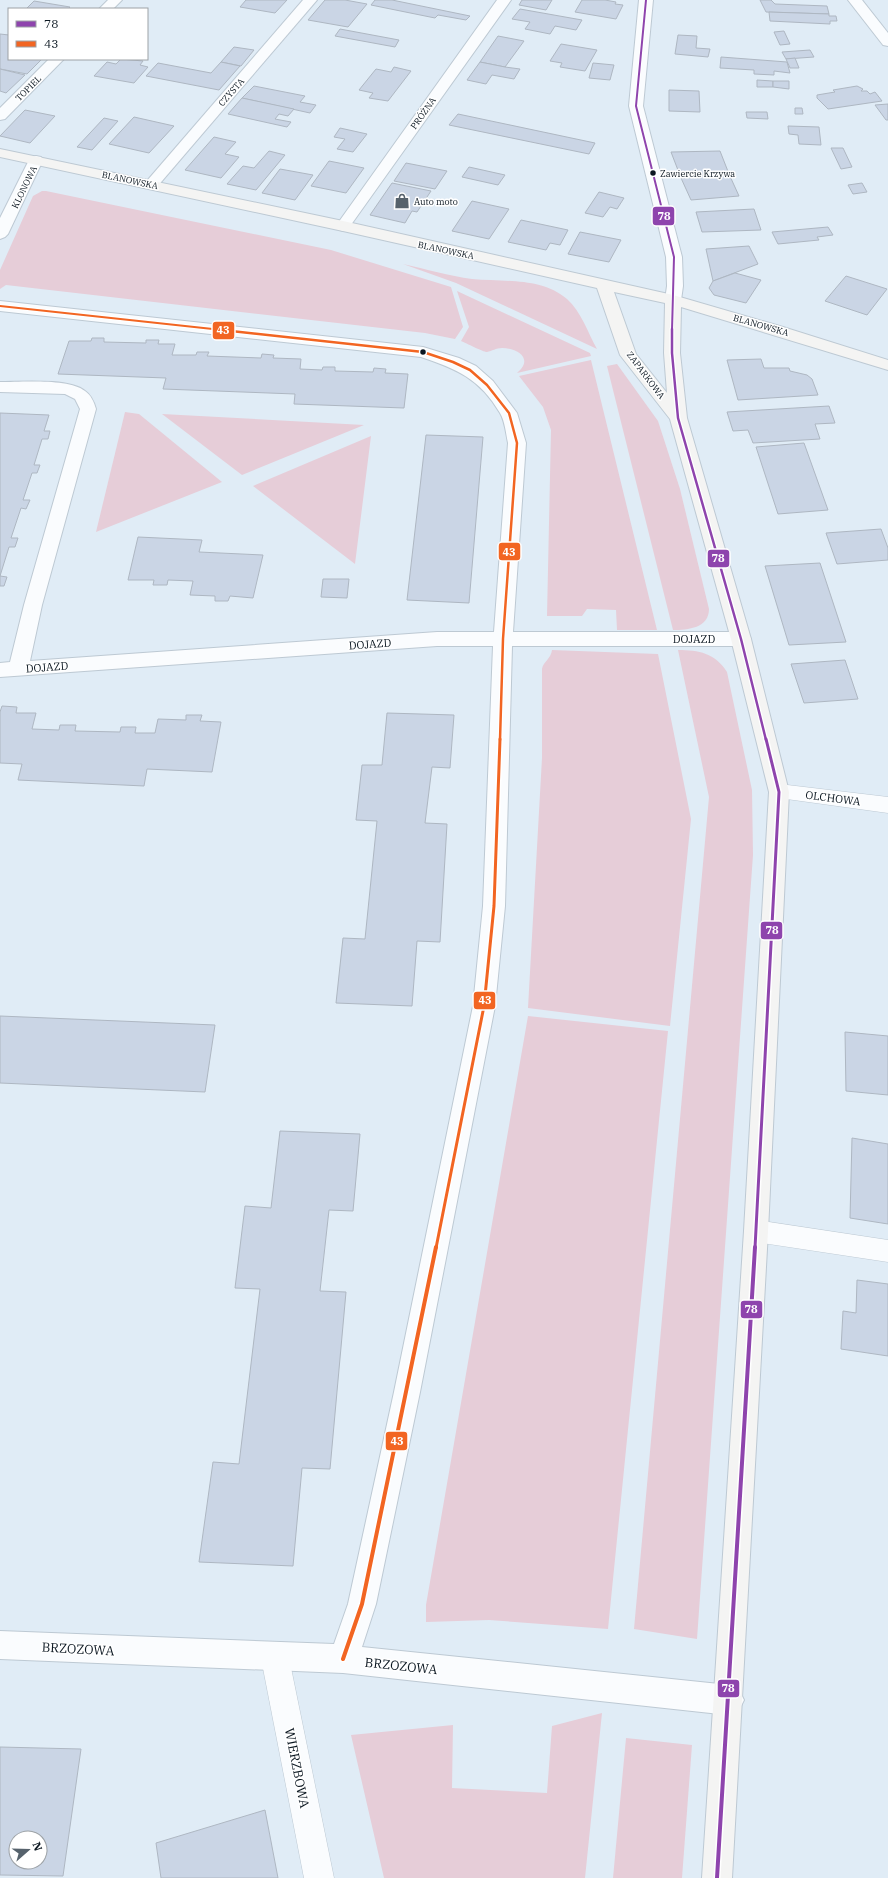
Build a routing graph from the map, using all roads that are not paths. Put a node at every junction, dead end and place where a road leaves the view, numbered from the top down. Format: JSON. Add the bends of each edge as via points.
{"nodes":[{"id":1,"x":115,"y":0,"type":"edge"},
{"id":2,"x":310,"y":0,"type":"edge"},
{"id":3,"x":504,"y":0,"type":"edge"},
{"id":4,"x":646,"y":0,"type":"edge"},
{"id":5,"x":855,"y":0,"type":"edge"},
{"id":6,"x":107,"y":8,"type":"edge"},
{"id":7,"x":888,"y":42,"type":"edge"},
{"id":8,"x":56,"y":60,"type":"edge"},
{"id":9,"x":0,"y":116,"type":"edge"},
{"id":10,"x":0,"y":153,"type":"edge"},
{"id":11,"x":36,"y":160,"type":"junction"},
{"id":12,"x":151,"y":185,"type":"junction"},
{"id":13,"x":343,"y":226,"type":"junction"},
{"id":14,"x":0,"y":234,"type":"edge"},
{"id":15,"x":604,"y":284,"type":"junction"},
{"id":16,"x":673,"y":300,"type":"junction"},
{"id":17,"x":0,"y":306,"type":"edge"},
{"id":18,"x":888,"y":365,"type":"edge"},
{"id":19,"x":0,"y":387,"type":"edge"},
{"id":20,"x":678,"y":418,"type":"junction"},
{"id":21,"x":503,"y":639,"type":"junction"},
{"id":22,"x":741,"y":639,"type":"junction"},
{"id":23,"x":9,"y":670,"type":"edge"},
{"id":24,"x":779,"y":792,"type":"junction"},
{"id":25,"x":888,"y":805,"type":"edge"},
{"id":26,"x":756,"y":1231,"type":"junction"},
{"id":27,"x":888,"y":1251,"type":"edge"},
{"id":28,"x":0,"y":1645,"type":"edge"},
{"id":29,"x":275,"y":1658,"type":"junction"},
{"id":30,"x":343,"y":1659,"type":"junction"},
{"id":31,"x":729,"y":1700,"type":"junction"},
{"id":32,"x":319,"y":1878,"type":"edge"},
{"id":33,"x":717,"y":1878,"type":"edge"}],
"edges":[{"from":1,"to":6,"type":"street"},
{"from":2,"to":12,"type":"street","name":"CZYSTA"},
{"from":3,"to":13,"type":"street","name":"PRÓŻNA"},
{"from":4,"to":16,"type":"street","via":[[636,106],[674,257]]},
{"from":5,"to":7,"type":"street"},
{"from":8,"to":9,"type":"street","name":"TOPIEL"},
{"from":10,"to":11,"type":"street","name":"BLANOWSKA"},
{"from":11,"to":12,"type":"street","name":"BLANOWSKA"},
{"from":11,"to":14,"type":"street","name":"KLONOWA"},
{"from":12,"to":13,"type":"street","name":"BLANOWSKA"},
{"from":13,"to":15,"type":"street","name":"BLANOWSKA"},
{"from":15,"to":16,"type":"street","name":"BLANOWSKA"},
{"from":15,"to":20,"type":"street","name":"ZAPARKOWA","via":[[628,355]]},
{"from":16,"to":18,"type":"street","name":"BLANOWSKA"},
{"from":16,"to":20,"type":"street","name":"ZAPARKOWA","via":[[672,353]]},
{"from":17,"to":21,"type":"street","via":[[423,352],[470,370],[487,385],[509,413],[517,443]]},
{"from":19,"to":23,"type":"street","via":[[74,391],[84,398],[88,409],[33,605]]},
{"from":20,"to":22,"type":"street","name":"ZAPARKOWA"},
{"from":21,"to":22,"type":"street","name":"DOJAZD"},
{"from":21,"to":23,"type":"street","name":"DOJAZD","via":[[436,639]]},
{"from":21,"to":30,"type":"street","via":[[494,906],[484,1006],[408,1392],[362,1604]]},
{"from":22,"to":24,"type":"street","name":"ZAPARKOWA"},
{"from":24,"to":25,"type":"lane","name":"OLCHOWA"},
{"from":24,"to":26,"type":"street","name":"ZAPARKOWA"},
{"from":26,"to":27,"type":"lane"},
{"from":26,"to":31,"type":"street","name":"ZAPARKOWA"},
{"from":28,"to":29,"type":"street","name":"BRZOZOWA"},
{"from":29,"to":30,"type":"street","name":"BRZOZOWA"},
{"from":29,"to":32,"type":"lane","name":"WIERZBOWA"},
{"from":30,"to":31,"type":"street","name":"BRZOZOWA"},
{"from":31,"to":33,"type":"street","name":"ZAPARKOWA"}]}
